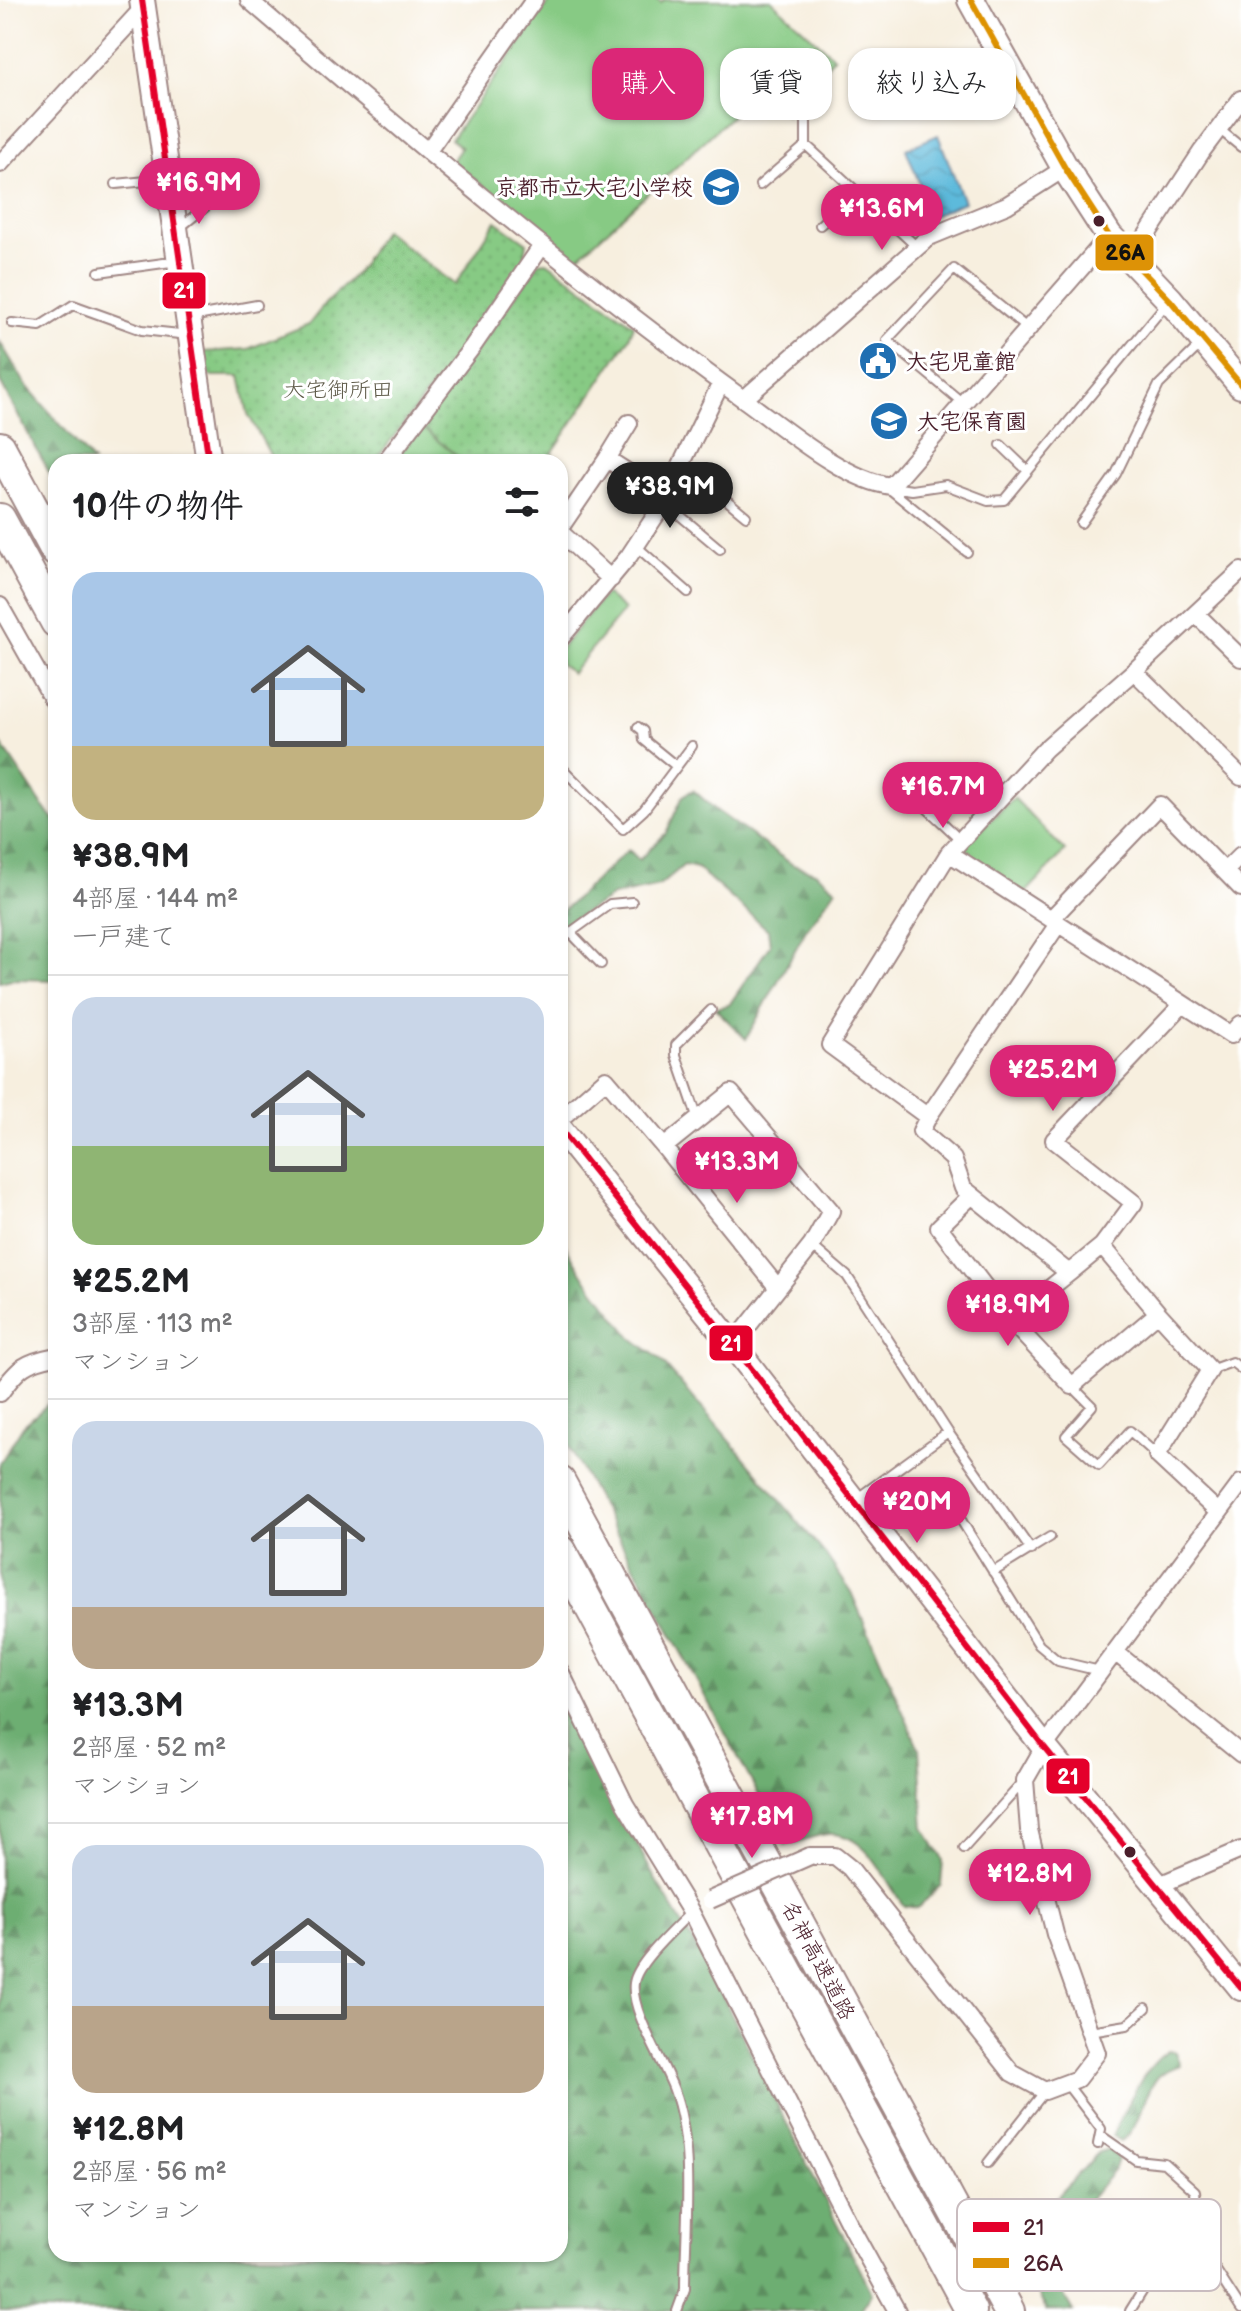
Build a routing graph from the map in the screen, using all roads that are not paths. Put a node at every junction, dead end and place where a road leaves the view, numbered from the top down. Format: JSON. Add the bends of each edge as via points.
{"nodes":[{"id":1,"x":249,"y":0,"type":"edge"},
{"id":2,"x":534,"y":0,"type":"edge"},
{"id":3,"x":971,"y":0,"type":"edge"},
{"id":4,"x":145,"y":3,"type":"edge"},
{"id":5,"x":1241,"y":99,"type":"edge"},
{"id":6,"x":806,"y":120,"type":"edge"},
{"id":7,"x":1219,"y":129,"type":"junction"},
{"id":8,"x":806,"y":145,"type":"junction"},
{"id":9,"x":1241,"y":147,"type":"edge"},
{"id":10,"x":428,"y":151,"type":"junction"},
{"id":11,"x":0,"y":164,"type":"edge"},
{"id":12,"x":1065,"y":168,"type":"junction"},
{"id":13,"x":168,"y":179,"type":"junction"},
{"id":14,"x":116,"y":184,"type":"dead end"},
{"id":15,"x":234,"y":184,"type":"dead end"},
{"id":16,"x":760,"y":185,"type":"dead end"},
{"id":17,"x":857,"y":192,"type":"junction"},
{"id":18,"x":820,"y":225,"type":"dead end"},
{"id":19,"x":175,"y":232,"type":"junction"},
{"id":20,"x":1109,"y":236,"type":"junction"},
{"id":21,"x":541,"y":247,"type":"junction"},
{"id":22,"x":917,"y":248,"type":"junction"},
{"id":23,"x":1131,"y":259,"type":"junction"},
{"id":24,"x":179,"y":261,"type":"junction"},
{"id":25,"x":99,"y":272,"type":"dead end"},
{"id":26,"x":1170,"y":300,"type":"junction"},
{"id":27,"x":257,"y":305,"type":"dead end"},
{"id":28,"x":12,"y":323,"type":"dead end"},
{"id":29,"x":188,"y":326,"type":"junction"},
{"id":30,"x":1027,"y":328,"type":"junction"},
{"id":31,"x":1204,"y":341,"type":"junction"},
{"id":32,"x":721,"y":383,"type":"junction"},
{"id":33,"x":1241,"y":385,"type":"edge"},
{"id":34,"x":744,"y":399,"type":"junction"},
{"id":35,"x":963,"y":403,"type":"junction"},
{"id":36,"x":629,"y":423,"type":"dead end"},
{"id":37,"x":1001,"y":445,"type":"dead end"},
{"id":38,"x":0,"y":447,"type":"edge"},
{"id":39,"x":208,"y":454,"type":"edge"},
{"id":40,"x":391,"y":454,"type":"edge"},
{"id":41,"x":607,"y":459,"type":"junction"},
{"id":42,"x":682,"y":463,"type":"junction"},
{"id":43,"x":1028,"y":471,"type":"junction"},
{"id":44,"x":888,"y":486,"type":"junction"},
{"id":45,"x":665,"y":499,"type":"junction"},
{"id":46,"x":746,"y":516,"type":"dead end"},
{"id":47,"x":568,"y":518,"type":"edge"},
{"id":48,"x":0,"y":519,"type":"edge"},
{"id":49,"x":1081,"y":523,"type":"dead end"},
{"id":50,"x":48,"y":536,"type":"edge"},
{"id":51,"x":568,"y":538,"type":"edge"},
{"id":52,"x":636,"y":546,"type":"junction"},
{"id":53,"x":720,"y":549,"type":"dead end"},
{"id":54,"x":967,"y":552,"type":"dead end"},
{"id":55,"x":1241,"y":571,"type":"edge"},
{"id":56,"x":611,"y":579,"type":"junction"},
{"id":57,"x":688,"y":592,"type":"dead end"},
{"id":58,"x":0,"y":606,"type":"edge"},
{"id":59,"x":48,"y":607,"type":"edge"},
{"id":60,"x":1196,"y":614,"type":"junction"},
{"id":61,"x":568,"y":630,"type":"edge"},
{"id":62,"x":1241,"y":658,"type":"edge"},
{"id":63,"x":1134,"y":671,"type":"junction"},
{"id":64,"x":48,"y":691,"type":"edge"},
{"id":65,"x":638,"y":727,"type":"dead end"},
{"id":66,"x":692,"y":746,"type":"dead end"},
{"id":67,"x":676,"y":766,"type":"junction"},
{"id":68,"x":568,"y":774,"type":"edge"},
{"id":69,"x":1241,"y":777,"type":"edge"},
{"id":70,"x":898,"y":781,"type":"dead end"},
{"id":71,"x":961,"y":840,"type":"junction"},
{"id":72,"x":949,"y":853,"type":"junction"},
{"id":73,"x":1241,"y":855,"type":"edge"},
{"id":74,"x":1225,"y":871,"type":"junction"},
{"id":75,"x":1241,"y":888,"type":"edge"},
{"id":76,"x":632,"y":902,"type":"dead end"},
{"id":77,"x":1054,"y":921,"type":"junction"},
{"id":78,"x":570,"y":932,"type":"joint"},
{"id":79,"x":601,"y":964,"type":"dead end"},
{"id":80,"x":1183,"y":1004,"type":"junction"},
{"id":81,"x":711,"y":1010,"type":"dead end"},
{"id":82,"x":1238,"y":1034,"type":"edge"},
{"id":83,"x":568,"y":1112,"type":"edge"},
{"id":84,"x":928,"y":1117,"type":"junction"},
{"id":85,"x":698,"y":1119,"type":"junction"},
{"id":86,"x":568,"y":1139,"type":"edge"},
{"id":87,"x":664,"y":1147,"type":"junction"},
{"id":88,"x":972,"y":1195,"type":"junction"},
{"id":89,"x":812,"y":1245,"type":"junction"},
{"id":90,"x":1102,"y":1246,"type":"junction"},
{"id":91,"x":1069,"y":1273,"type":"junction"},
{"id":92,"x":778,"y":1288,"type":"junction"},
{"id":93,"x":1158,"y":1313,"type":"junction"},
{"id":94,"x":1010,"y":1320,"type":"junction"},
{"id":95,"x":733,"y":1345,"type":"junction"},
{"id":96,"x":48,"y":1359,"type":"edge"},
{"id":97,"x":1241,"y":1369,"type":"edge"},
{"id":98,"x":1210,"y":1370,"type":"junction"},
{"id":99,"x":1072,"y":1386,"type":"junction"},
{"id":100,"x":0,"y":1393,"type":"edge"},
{"id":101,"x":948,"y":1432,"type":"junction"},
{"id":102,"x":1157,"y":1455,"type":"junction"},
{"id":103,"x":1241,"y":1483,"type":"edge"},
{"id":104,"x":568,"y":1497,"type":"edge"},
{"id":105,"x":853,"y":1502,"type":"junction"},
{"id":106,"x":1218,"y":1512,"type":"junction"},
{"id":107,"x":961,"y":1520,"type":"dead end"},
{"id":108,"x":1050,"y":1537,"type":"dead end"},
{"id":109,"x":1031,"y":1550,"type":"junction"},
{"id":110,"x":568,"y":1566,"type":"edge"},
{"id":111,"x":993,"y":1572,"type":"junction"},
{"id":112,"x":1115,"y":1652,"type":"junction"},
{"id":113,"x":1101,"y":1671,"type":"junction"},
{"id":114,"x":568,"y":1687,"type":"edge"},
{"id":115,"x":1044,"y":1747,"type":"junction"},
{"id":116,"x":1241,"y":1754,"type":"edge"},
{"id":117,"x":1025,"y":1780,"type":"junction"},
{"id":118,"x":964,"y":1848,"type":"dead end"},
{"id":119,"x":1241,"y":1850,"type":"edge"},
{"id":120,"x":1159,"y":1885,"type":"junction"},
{"id":121,"x":691,"y":1912,"type":"junction"},
{"id":122,"x":1241,"y":1988,"type":"edge"},
{"id":123,"x":1146,"y":2008,"type":"dead end"},
{"id":124,"x":1087,"y":2031,"type":"junction"},
{"id":125,"x":1066,"y":2083,"type":"junction"},
{"id":126,"x":1045,"y":2091,"type":"junction"},
{"id":127,"x":988,"y":2163,"type":"dead end"},
{"id":128,"x":1196,"y":2199,"type":"edge"},
{"id":129,"x":957,"y":2215,"type":"edge"},
{"id":130,"x":1221,"y":2278,"type":"edge"},
{"id":131,"x":957,"y":2285,"type":"edge"},
{"id":132,"x":960,"y":2291,"type":"edge"},
{"id":133,"x":998,"y":2291,"type":"edge"},
{"id":134,"x":1142,"y":2291,"type":"edge"},
{"id":135,"x":1241,"y":2309,"type":"edge"},
{"id":136,"x":677,"y":2311,"type":"edge"},
{"id":137,"x":897,"y":2311,"type":"edge"},
{"id":138,"x":971,"y":2311,"type":"edge"},
{"id":139,"x":1009,"y":2311,"type":"edge"},
{"id":140,"x":1130,"y":2311,"type":"edge"}],
"edges":[{"from":1,"to":10,"type":"street"},
{"from":2,"to":10,"type":"street"},
{"from":3,"to":12,"type":"main road"},
{"from":4,"to":11,"type":"street"},
{"from":4,"to":13,"type":"street"},
{"from":5,"to":7,"type":"street"},
{"from":6,"to":8,"type":"lane"},
{"from":7,"to":9,"type":"lane"},
{"from":7,"to":23,"type":"street"},
{"from":8,"to":16,"type":"lane"},
{"from":8,"to":17,"type":"lane"},
{"from":10,"to":21,"type":"street"},
{"from":12,"to":20,"type":"main road"},
{"from":12,"to":22,"type":"street","via":[[1007,205],[929,237]]},
{"from":13,"to":14,"type":"lane"},
{"from":13,"to":19,"type":"street"},
{"from":15,"to":19,"type":"lane"},
{"from":17,"to":18,"type":"lane"},
{"from":17,"to":22,"type":"lane"},
{"from":19,"to":24,"type":"street"},
{"from":20,"to":23,"type":"main road"},
{"from":20,"to":30,"type":"street"},
{"from":21,"to":32,"type":"street"},
{"from":21,"to":40,"type":"street"},
{"from":22,"to":34,"type":"street"},
{"from":23,"to":26,"type":"main road"},
{"from":24,"to":25,"type":"lane"},
{"from":24,"to":29,"type":"street"},
{"from":26,"to":31,"type":"main road"},
{"from":26,"to":43,"type":"lane"},
{"from":27,"to":29,"type":"lane"},
{"from":28,"to":29,"type":"lane","via":[[40,326],[73,305],[142,330]]},
{"from":29,"to":39,"type":"street"},
{"from":30,"to":35,"type":"street"},
{"from":30,"to":35,"type":"lane","via":[[954,269],[887,340]]},
{"from":31,"to":33,"type":"main road"},
{"from":31,"to":49,"type":"lane","via":[[1159,385],[1116,474]]},
{"from":32,"to":34,"type":"street"},
{"from":32,"to":42,"type":"street"},
{"from":34,"to":44,"type":"street","via":[[814,450],[871,483]]},
{"from":35,"to":44,"type":"street"},
{"from":36,"to":41,"type":"street"},
{"from":37,"to":43,"type":"lane"},
{"from":38,"to":50,"type":"highway"},
{"from":41,"to":45,"type":"street"},
{"from":41,"to":47,"type":"street"},
{"from":42,"to":45,"type":"street"},
{"from":42,"to":46,"type":"lane"},
{"from":43,"to":44,"type":"lane","via":[[1003,501],[988,501],[946,485],[912,490]]},
{"from":44,"to":54,"type":"lane"},
{"from":45,"to":52,"type":"street"},
{"from":45,"to":53,"type":"lane"},
{"from":48,"to":59,"type":"highway"},
{"from":51,"to":56,"type":"street"},
{"from":52,"to":56,"type":"street"},
{"from":52,"to":57,"type":"lane"},
{"from":55,"to":60,"type":"street"},
{"from":56,"to":61,"type":"street"},
{"from":58,"to":64,"type":"street"},
{"from":60,"to":62,"type":"street"},
{"from":60,"to":63,"type":"street"},
{"from":63,"to":69,"type":"street"},
{"from":63,"to":71,"type":"street","via":[[1045,749]]},
{"from":65,"to":67,"type":"lane","via":[[644,740]]},
{"from":66,"to":67,"type":"lane"},
{"from":67,"to":68,"type":"lane","via":[[623,829]]},
{"from":70,"to":71,"type":"lane"},
{"from":71,"to":72,"type":"street"},
{"from":72,"to":77,"type":"street"},
{"from":72,"to":84,"type":"street","via":[[830,1045]]},
{"from":73,"to":74,"type":"street"},
{"from":74,"to":75,"type":"street"},
{"from":74,"to":77,"type":"street","via":[[1160,805]]},
{"from":76,"to":78,"type":"lane","via":[[610,904]]},
{"from":77,"to":80,"type":"street"},
{"from":77,"to":84,"type":"street"},
{"from":78,"to":79,"type":"lane"},
{"from":80,"to":82,"type":"street"},
{"from":80,"to":90,"type":"street","via":[[1054,1140],[1134,1203]]},
{"from":81,"to":85,"type":"lane","via":[[676,1045]]},
{"from":83,"to":87,"type":"street","via":[[606,1079]]},
{"from":84,"to":88,"type":"street","via":[[921,1131],[953,1159],[963,1188]]},
{"from":85,"to":87,"type":"street"},
{"from":85,"to":89,"type":"street","via":[[731,1093],[831,1211]]},
{"from":86,"to":95,"type":"street"},
{"from":87,"to":92,"type":"street"},
{"from":88,"to":91,"type":"street"},
{"from":88,"to":94,"type":"street","via":[[939,1227]]},
{"from":89,"to":92,"type":"street"},
{"from":89,"to":101,"type":"lane","via":[[847,1276]]},
{"from":90,"to":91,"type":"street"},
{"from":90,"to":93,"type":"street"},
{"from":91,"to":94,"type":"street"},
{"from":92,"to":95,"type":"street"},
{"from":93,"to":98,"type":"street"},
{"from":93,"to":99,"type":"street"},
{"from":94,"to":99,"type":"street"},
{"from":95,"to":105,"type":"street"},
{"from":96,"to":100,"type":"street","via":[[36,1359],[17,1370]]},
{"from":97,"to":98,"type":"lane","via":[[1232,1362]]},
{"from":98,"to":102,"type":"street"},
{"from":99,"to":102,"type":"lane","via":[[1092,1406],[1066,1436],[1099,1465],[1130,1431]]},
{"from":101,"to":105,"type":"lane"},
{"from":101,"to":109,"type":"lane"},
{"from":102,"to":106,"type":"street"},
{"from":103,"to":106,"type":"street"},
{"from":104,"to":129,"type":"highway","name":"名神高速道路"},
{"from":105,"to":115,"type":"street"},
{"from":106,"to":112,"type":"street"},
{"from":107,"to":111,"type":"lane"},
{"from":108,"to":109,"type":"lane"},
{"from":109,"to":111,"type":"lane"},
{"from":110,"to":131,"type":"highway","name":"名神高速道路"},
{"from":111,"to":113,"type":"lane","via":[[1039,1645],[1058,1661]]},
{"from":112,"to":113,"type":"street"},
{"from":112,"to":116,"type":"street"},
{"from":113,"to":115,"type":"street"},
{"from":114,"to":121,"type":"street","via":[[625,1804]]},
{"from":115,"to":117,"type":"street"},
{"from":115,"to":120,"type":"street"},
{"from":117,"to":118,"type":"lane"},
{"from":117,"to":124,"type":"street","via":[[1029,1830]]},
{"from":119,"to":120,"type":"street"},
{"from":120,"to":122,"type":"street"},
{"from":121,"to":126,"type":"street","bridge":true,"via":[[810,1856],[835,1856],[850,1868],[1012,2073]]},
{"from":121,"to":136,"type":"lane","via":[[634,1980],[634,2000],[675,2091],[686,2140],[685,2289]]},
{"from":121,"to":137,"type":"street"},
{"from":123,"to":124,"type":"lane","via":[[1127,2025]]},
{"from":124,"to":125,"type":"street","via":[[1097,2053],[1077,2079]]},
{"from":125,"to":126,"type":"street"},
{"from":125,"to":128,"type":"lane","via":[[1101,2129],[1099,2139],[1136,2160],[1164,2163],[1195,2191]]},
{"from":126,"to":127,"type":"lane"},
{"from":130,"to":135,"type":"lane"},
{"from":132,"to":138,"type":"highway","name":"名神高速道路"},
{"from":133,"to":139,"type":"highway","name":"名神高速道路"},
{"from":134,"to":140,"type":"lane"}]}
